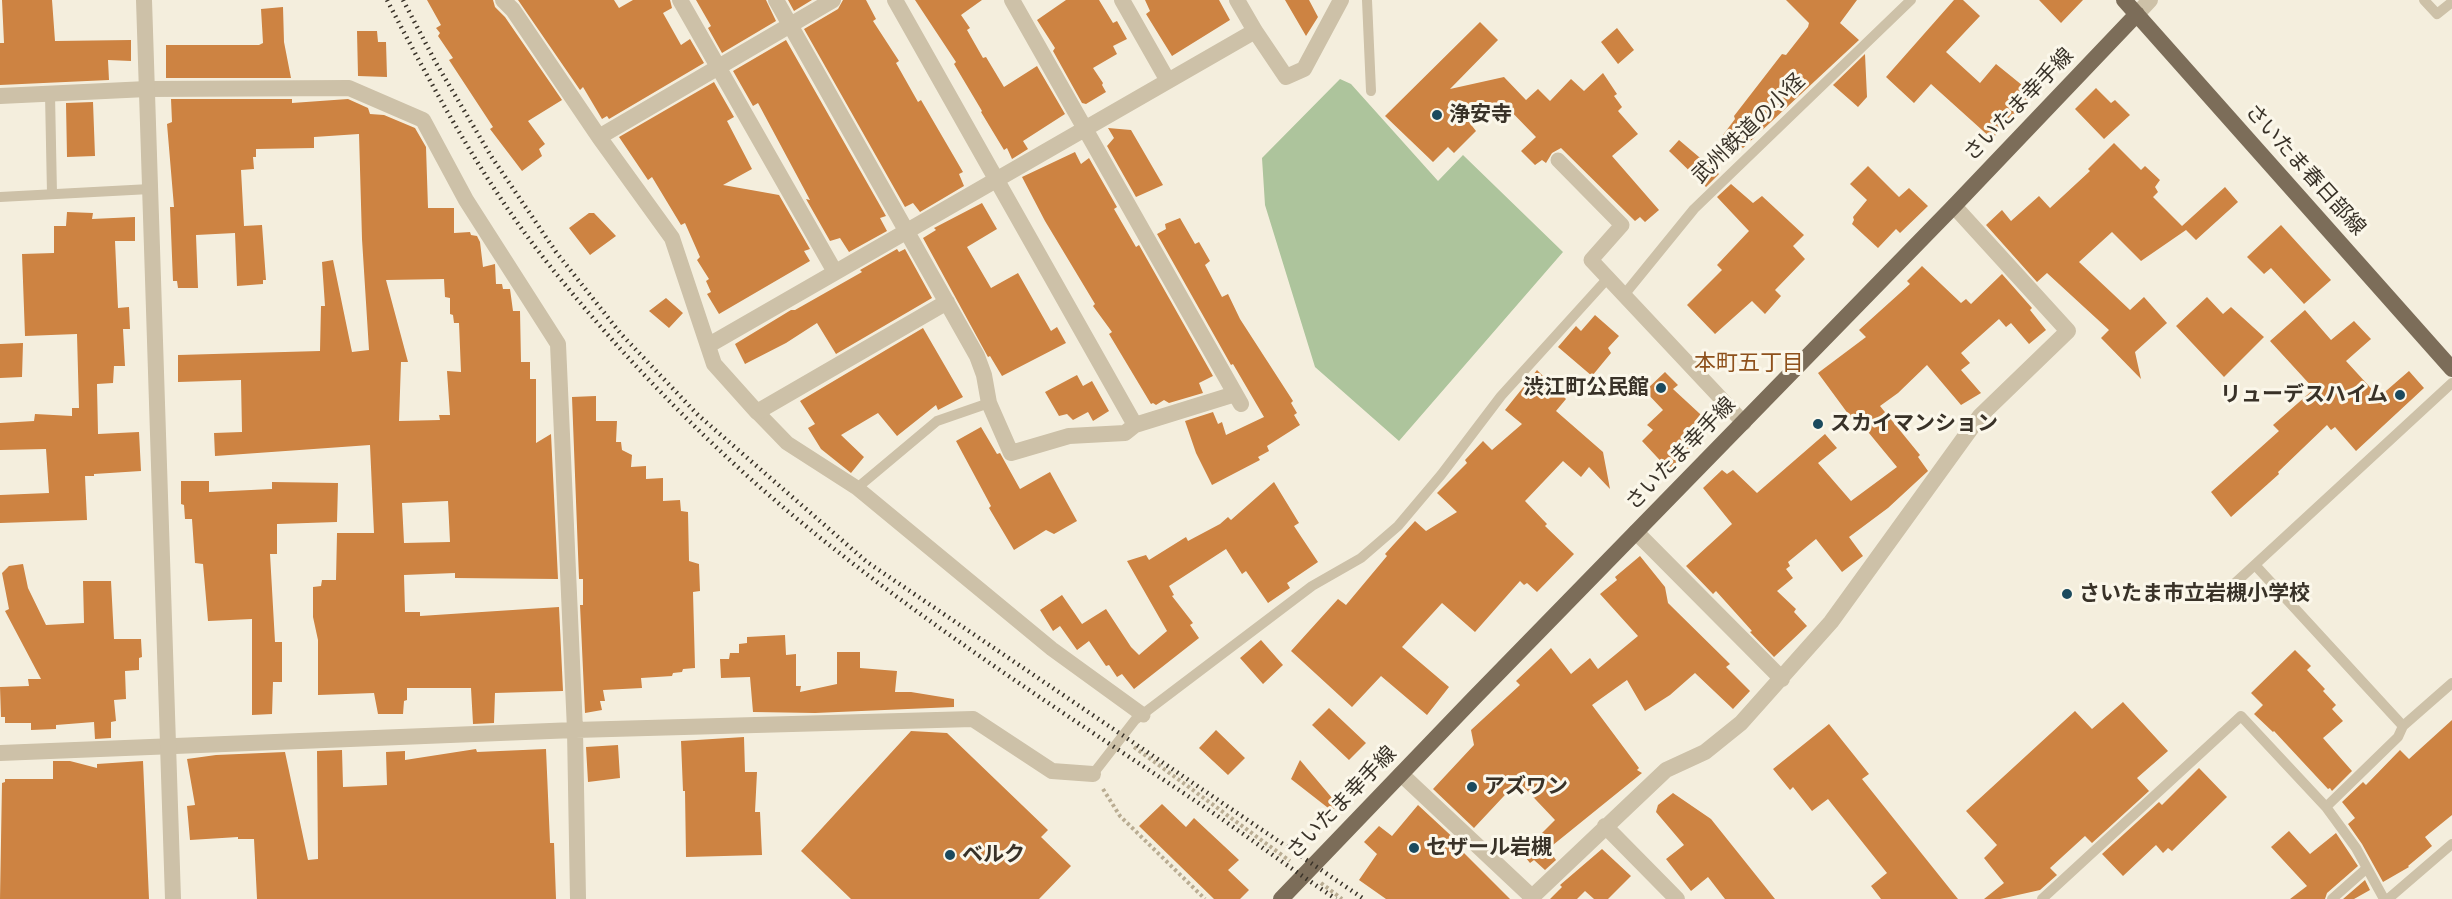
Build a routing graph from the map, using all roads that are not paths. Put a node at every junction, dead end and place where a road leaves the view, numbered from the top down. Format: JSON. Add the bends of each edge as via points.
{"nodes":[{"id":1,"x":144,"y":0,"type":"edge"},
{"id":2,"x":503,"y":0,"type":"edge"},
{"id":3,"x":680,"y":0,"type":"edge"},
{"id":4,"x":776,"y":0,"type":"edge"},
{"id":5,"x":833,"y":0,"type":"edge"},
{"id":6,"x":895,"y":0,"type":"edge"},
{"id":7,"x":1012,"y":0,"type":"edge"},
{"id":8,"x":1122,"y":0,"type":"edge"},
{"id":9,"x":1237,"y":0,"type":"edge"},
{"id":10,"x":1341,"y":0,"type":"edge"},
{"id":11,"x":1367,"y":0,"type":"edge"},
{"id":12,"x":1911,"y":0,"type":"edge"},
{"id":13,"x":2124,"y":0,"type":"edge"},
{"id":14,"x":2150,"y":0,"type":"edge"},
{"id":15,"x":2424,"y":0,"type":"edge"},
{"id":16,"x":2452,"y":2,"type":"edge"},
{"id":17,"x":2136,"y":14,"type":"junction"},
{"id":18,"x":790,"y":25,"type":"junction"},
{"id":19,"x":1255,"y":31,"type":"junction"},
{"id":20,"x":719,"y":68,"type":"junction"},
{"id":21,"x":1168,"y":81,"type":"junction"},
{"id":22,"x":147,"y":89,"type":"junction"},
{"id":23,"x":1371,"y":92,"type":"dead end"},
{"id":24,"x":50,"y":94,"type":"junction"},
{"id":25,"x":0,"y":96,"type":"edge"},
{"id":26,"x":1085,"y":128,"type":"junction"},
{"id":27,"x":599,"y":137,"type":"junction"},
{"id":28,"x":1558,"y":160,"type":"dead end"},
{"id":29,"x":997,"y":179,"type":"junction"},
{"id":30,"x":150,"y":189,"type":"junction"},
{"id":31,"x":52,"y":194,"type":"junction"},
{"id":32,"x":0,"y":197,"type":"edge"},
{"id":33,"x":1954,"y":206,"type":"junction"},
{"id":34,"x":908,"y":230,"type":"junction"},
{"id":35,"x":835,"y":272,"type":"junction"},
{"id":36,"x":1608,"y":278,"type":"junction"},
{"id":37,"x":1624,"y":295,"type":"junction"},
{"id":38,"x":947,"y":302,"type":"junction"},
{"id":39,"x":709,"y":345,"type":"junction"},
{"id":40,"x":2452,"y":369,"type":"edge"},
{"id":41,"x":2452,"y":383,"type":"edge"},
{"id":42,"x":989,"y":403,"type":"junction"},
{"id":43,"x":758,"y":412,"type":"junction"},
{"id":44,"x":1744,"y":423,"type":"junction"},
{"id":45,"x":1136,"y":424,"type":"junction"},
{"id":46,"x":857,"y":488,"type":"junction"},
{"id":47,"x":1636,"y":532,"type":"junction"},
{"id":48,"x":2255,"y":565,"type":"junction"},
{"id":49,"x":2234,"y":584,"type":"dead end"},
{"id":50,"x":1782,"y":679,"type":"junction"},
{"id":51,"x":2452,"y":683,"type":"edge"},
{"id":52,"x":1143,"y":715,"type":"junction"},
{"id":53,"x":2403,"y":726,"type":"junction"},
{"id":54,"x":575,"y":730,"type":"junction"},
{"id":55,"x":168,"y":746,"type":"junction"},
{"id":56,"x":0,"y":753,"type":"edge"},
{"id":57,"x":1093,"y":774,"type":"joint"},
{"id":58,"x":1401,"y":774,"type":"junction"},
{"id":59,"x":2326,"y":807,"type":"junction"},
{"id":60,"x":1605,"y":826,"type":"junction"},
{"id":61,"x":2452,"y":844,"type":"edge"},
{"id":62,"x":2367,"y":868,"type":"junction"},
{"id":63,"x":1531,"y":898,"type":"edge"},
{"id":64,"x":173,"y":899,"type":"edge"},
{"id":65,"x":578,"y":899,"type":"edge"},
{"id":66,"x":1281,"y":899,"type":"edge"},
{"id":67,"x":1677,"y":899,"type":"edge"},
{"id":68,"x":2042,"y":899,"type":"edge"},
{"id":69,"x":2332,"y":899,"type":"edge"},
{"id":70,"x":2386,"y":899,"type":"edge"}],
"edges":[{"from":1,"to":22,"type":"street"},
{"from":2,"to":27,"type":"street"},
{"from":3,"to":20,"type":"street"},
{"from":4,"to":18,"type":"street"},
{"from":5,"to":18,"type":"street"},
{"from":6,"to":29,"type":"street"},
{"from":7,"to":26,"type":"street"},
{"from":8,"to":21,"type":"street"},
{"from":9,"to":19,"type":"street"},
{"from":10,"to":19,"type":"street","via":[[1304,69],[1286,77]]},
{"from":11,"to":23,"type":"lane"},
{"from":12,"to":37,"type":"lane","name":"武州鉄道の小径","via":[[1694,209]]},
{"from":13,"to":17,"type":"main road","name":"さいたま春日部線"},
{"from":14,"to":17,"type":"street"},
{"from":15,"to":16,"type":"lane","via":[[2437,14]]},
{"from":17,"to":33,"type":"main road","name":"さいたま幸手線"},
{"from":17,"to":40,"type":"main road","name":"さいたま春日部線"},
{"from":18,"to":20,"type":"street"},
{"from":18,"to":34,"type":"street"},
{"from":19,"to":21,"type":"street"},
{"from":20,"to":27,"type":"street"},
{"from":20,"to":35,"type":"street"},
{"from":21,"to":26,"type":"street"},
{"from":22,"to":24,"type":"street"},
{"from":22,"to":30,"type":"street"},
{"from":22,"to":54,"type":"street","via":[[349,88],[423,120],[466,200],[558,344]]},
{"from":24,"to":25,"type":"street"},
{"from":24,"to":31,"type":"lane"},
{"from":26,"to":29,"type":"street"},
{"from":26,"to":45,"type":"street","via":[[1238,399]]},
{"from":27,"to":39,"type":"street","via":[[672,238]]},
{"from":28,"to":36,"type":"street","via":[[1622,225],[1591,260]]},
{"from":29,"to":34,"type":"street"},
{"from":29,"to":45,"type":"street"},
{"from":30,"to":31,"type":"lane"},
{"from":30,"to":55,"type":"street"},
{"from":31,"to":32,"type":"lane"},
{"from":33,"to":44,"type":"main road","name":"さいたま幸手線"},
{"from":33,"to":50,"type":"street","via":[[2068,331],[1980,416],[1831,622]]},
{"from":34,"to":35,"type":"street"},
{"from":34,"to":38,"type":"street"},
{"from":35,"to":39,"type":"street"},
{"from":36,"to":37,"type":"street"},
{"from":36,"to":52,"type":"lane","via":[[1501,396],[1398,526],[1360,558],[1312,586]]},
{"from":37,"to":44,"type":"street"},
{"from":38,"to":42,"type":"street","via":[[977,357]]},
{"from":38,"to":43,"type":"street"},
{"from":39,"to":43,"type":"street","via":[[714,364]]},
{"from":41,"to":48,"type":"lane"},
{"from":42,"to":45,"type":"street","via":[[1011,453],[1069,436],[1125,433]]},
{"from":42,"to":46,"type":"lane","via":[[937,421]]},
{"from":43,"to":46,"type":"street","via":[[787,443]]},
{"from":44,"to":47,"type":"main road","name":"さいたま幸手線"},
{"from":46,"to":52,"type":"street","via":[[1052,649]]},
{"from":47,"to":50,"type":"street"},
{"from":47,"to":58,"type":"main road","name":"さいたま幸手線"},
{"from":48,"to":49,"type":"lane"},
{"from":48,"to":53,"type":"lane"},
{"from":50,"to":60,"type":"street","via":[[1741,723],[1705,752],[1666,770]]},
{"from":51,"to":53,"type":"lane"},
{"from":52,"to":57,"type":"lane"},
{"from":53,"to":59,"type":"lane","via":[[2398,737]]},
{"from":54,"to":55,"type":"street"},
{"from":54,"to":57,"type":"street","via":[[973,719],[1052,771]]},
{"from":54,"to":65,"type":"street"},
{"from":55,"to":56,"type":"street"},
{"from":55,"to":64,"type":"street"},
{"from":58,"to":63,"type":"street"},
{"from":58,"to":66,"type":"main road","name":"さいたま幸手線"},
{"from":59,"to":62,"type":"lane"},
{"from":59,"to":68,"type":"lane","via":[[2241,716]]},
{"from":60,"to":63,"type":"street"},
{"from":60,"to":67,"type":"street"},
{"from":61,"to":70,"type":"lane"},
{"from":62,"to":69,"type":"lane"},
{"from":62,"to":70,"type":"lane"}]}
